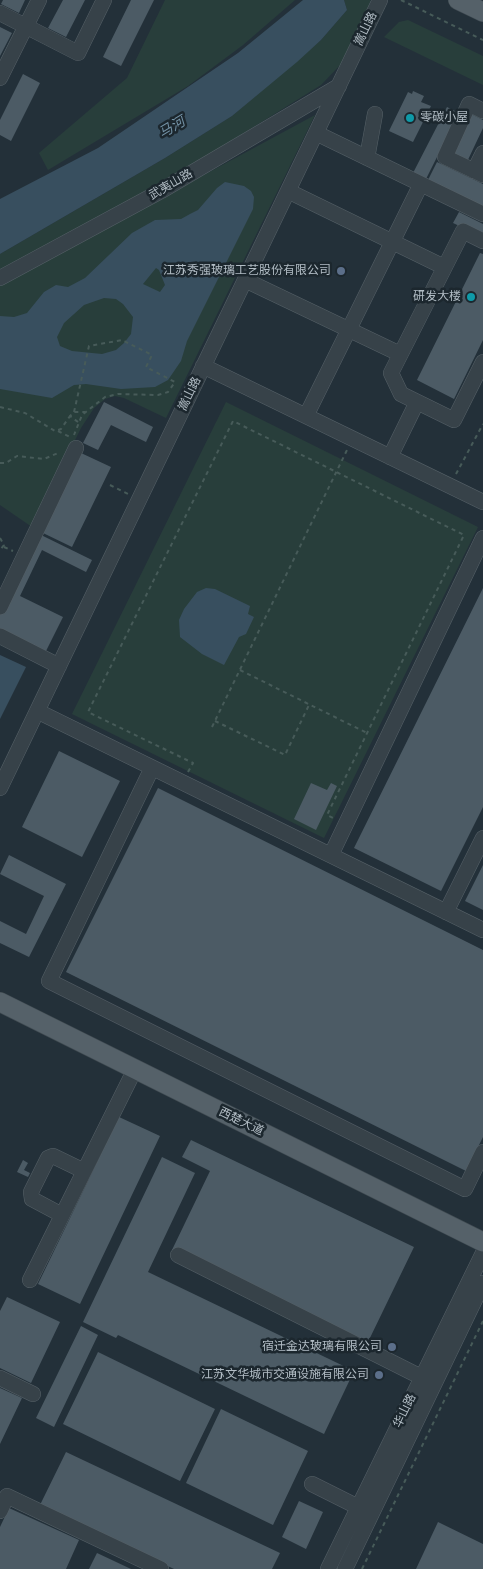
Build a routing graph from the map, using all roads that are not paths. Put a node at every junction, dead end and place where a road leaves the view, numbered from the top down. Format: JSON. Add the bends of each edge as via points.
{"nodes":[{"id":1,"x":39,"y":0,"type":"edge"},
{"id":2,"x":104,"y":0,"type":"edge"},
{"id":3,"x":380,"y":0,"type":"edge"},
{"id":4,"x":458,"y":0,"type":"edge"},
{"id":5,"x":483,"y":12,"type":"edge"},
{"id":6,"x":0,"y":13,"type":"edge"},
{"id":7,"x":26,"y":26,"type":"junction"},
{"id":8,"x":0,"y":78,"type":"edge"},
{"id":9,"x":339,"y":86,"type":"junction"},
{"id":10,"x":483,"y":111,"type":"edge"},
{"id":11,"x":375,"y":114,"type":"dead end"},
{"id":12,"x":316,"y":133,"type":"junction"},
{"id":13,"x":483,"y":153,"type":"edge"},
{"id":14,"x":367,"y":158,"type":"junction"},
{"id":15,"x":479,"y":173,"type":"edge"},
{"id":16,"x":421,"y":184,"type":"junction"},
{"id":17,"x":288,"y":191,"type":"junction"},
{"id":18,"x":483,"y":214,"type":"edge"},
{"id":19,"x":483,"y":241,"type":"edge"},
{"id":20,"x":393,"y":242,"type":"junction"},
{"id":21,"x":444,"y":267,"type":"junction"},
{"id":22,"x":0,"y":278,"type":"edge"},
{"id":23,"x":245,"y":280,"type":"junction"},
{"id":24,"x":349,"y":329,"type":"junction"},
{"id":25,"x":400,"y":354,"type":"junction"},
{"id":26,"x":483,"y":362,"type":"edge"},
{"id":27,"x":203,"y":366,"type":"junction"},
{"id":28,"x":417,"y":402,"type":"junction"},
{"id":29,"x":306,"y":416,"type":"junction"},
{"id":30,"x":73,"y":443,"type":"road end"},
{"id":31,"x":390,"y":457,"type":"junction"},
{"id":32,"x":483,"y":502,"type":"edge"},
{"id":33,"x":483,"y":538,"type":"edge"},
{"id":34,"x":0,"y":607,"type":"edge"},
{"id":35,"x":0,"y":636,"type":"edge"},
{"id":36,"x":59,"y":666,"type":"junction"},
{"id":37,"x":37,"y":711,"type":"junction"},
{"id":38,"x":152,"y":768,"type":"junction"},
{"id":39,"x":0,"y":788,"type":"edge"},
{"id":40,"x":483,"y":838,"type":"edge"},
{"id":41,"x":330,"y":855,"type":"junction"},
{"id":42,"x":446,"y":912,"type":"junction"},
{"id":43,"x":483,"y":930,"type":"edge"},
{"id":44,"x":0,"y":1002,"type":"edge"},
{"id":45,"x":135,"y":1069,"type":"junction"},
{"id":46,"x":483,"y":1152,"type":"edge"},
{"id":47,"x":84,"y":1171,"type":"junction"},
{"id":48,"x":62,"y":1215,"type":"junction"},
{"id":49,"x":483,"y":1242,"type":"edge"},
{"id":50,"x":483,"y":1253,"type":"edge"},
{"id":51,"x":178,"y":1255,"type":"dead end"},
{"id":52,"x":30,"y":1280,"type":"dead end"},
{"id":53,"x":483,"y":1283,"type":"edge"},
{"id":54,"x":0,"y":1378,"type":"edge"},
{"id":55,"x":428,"y":1380,"type":"junction"},
{"id":56,"x":33,"y":1394,"type":"dead end"},
{"id":57,"x":312,"y":1484,"type":"dead end"},
{"id":58,"x":358,"y":1507,"type":"junction"},
{"id":59,"x":0,"y":1511,"type":"edge"},
{"id":60,"x":161,"y":1569,"type":"edge"},
{"id":61,"x":328,"y":1569,"type":"edge"},
{"id":62,"x":345,"y":1569,"type":"edge"}],
"edges":[{"from":1,"to":7,"type":"street"},
{"from":2,"to":7,"type":"street","via":[[78,53]]},
{"from":3,"to":9,"type":"street","name":"嵩山路"},
{"from":4,"to":5,"type":"main road"},
{"from":6,"to":7,"type":"street"},
{"from":7,"to":8,"type":"street"},
{"from":9,"to":12,"type":"street","name":"嵩山路"},
{"from":9,"to":22,"type":"street","name":"武夷山路","via":[[160,191]]},
{"from":10,"to":15,"type":"street","via":[[470,104],[445,157]]},
{"from":11,"to":14,"type":"street"},
{"from":12,"to":14,"type":"street"},
{"from":12,"to":17,"type":"street","name":"嵩山路"},
{"from":13,"to":15,"type":"street"},
{"from":14,"to":16,"type":"street"},
{"from":16,"to":18,"type":"street"},
{"from":16,"to":20,"type":"street"},
{"from":17,"to":20,"type":"street"},
{"from":17,"to":23,"type":"street","name":"嵩山路"},
{"from":19,"to":21,"type":"street","via":[[462,230]]},
{"from":20,"to":21,"type":"street"},
{"from":20,"to":24,"type":"street"},
{"from":21,"to":25,"type":"street"},
{"from":23,"to":24,"type":"street"},
{"from":23,"to":27,"type":"street","name":"嵩山路"},
{"from":24,"to":25,"type":"street"},
{"from":24,"to":29,"type":"street"},
{"from":25,"to":28,"type":"street","via":[[390,373],[401,394]]},
{"from":26,"to":28,"type":"street","via":[[454,420]]},
{"from":27,"to":29,"type":"street"},
{"from":27,"to":36,"type":"street","name":"嵩山路"},
{"from":28,"to":31,"type":"street"},
{"from":29,"to":31,"type":"street"},
{"from":30,"to":34,"type":"street"},
{"from":31,"to":32,"type":"street"},
{"from":33,"to":41,"type":"street"},
{"from":35,"to":36,"type":"street"},
{"from":36,"to":37,"type":"street","name":"嵩山路"},
{"from":37,"to":38,"type":"street"},
{"from":37,"to":39,"type":"street","name":"嵩山路"},
{"from":38,"to":41,"type":"street"},
{"from":38,"to":46,"type":"street","via":[[49,982],[465,1189]]},
{"from":40,"to":42,"type":"street"},
{"from":41,"to":42,"type":"street"},
{"from":42,"to":43,"type":"street"},
{"from":44,"to":45,"type":"main road","name":"西楚大道"},
{"from":45,"to":47,"type":"street"},
{"from":45,"to":49,"type":"main road","name":"西楚大道"},
{"from":47,"to":48,"type":"street"},
{"from":47,"to":48,"type":"street","via":[[53,1156],[48,1158],[30,1196],[35,1202]]},
{"from":48,"to":52,"type":"street"},
{"from":50,"to":55,"type":"street","name":"华山路"},
{"from":51,"to":55,"type":"street"},
{"from":53,"to":55,"type":"street","name":"华山路"},
{"from":54,"to":56,"type":"street"},
{"from":55,"to":58,"type":"street","name":"华山路"},
{"from":55,"to":62,"type":"street","name":"华山路"},
{"from":57,"to":58,"type":"street"},
{"from":58,"to":61,"type":"street","name":"华山路"},
{"from":59,"to":60,"type":"street","via":[[7,1496]]}]}
